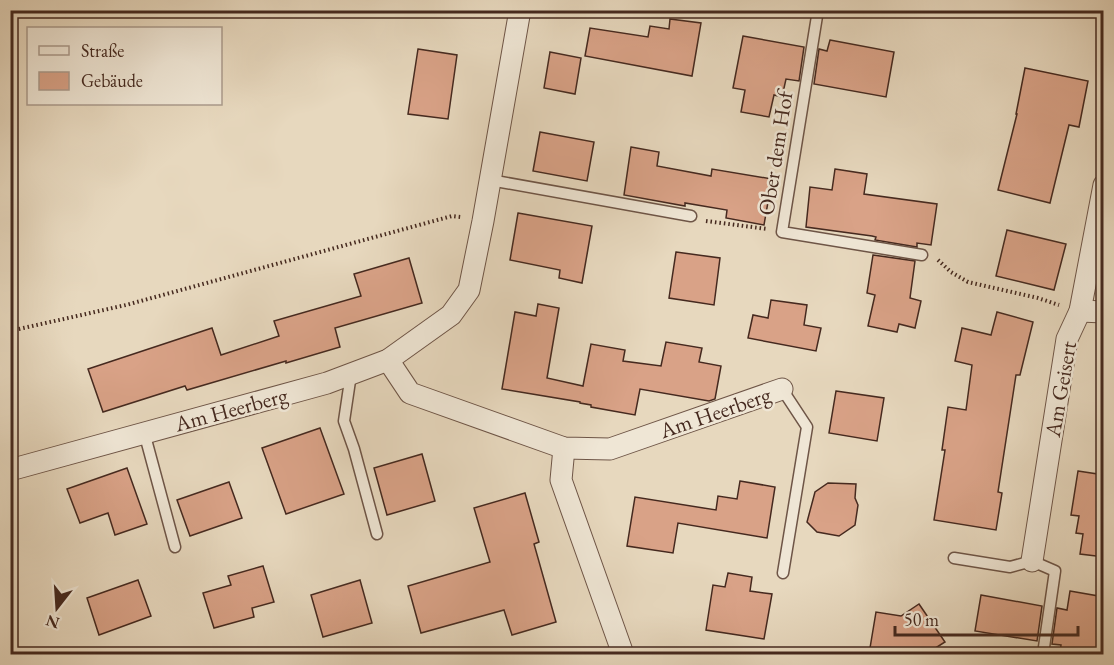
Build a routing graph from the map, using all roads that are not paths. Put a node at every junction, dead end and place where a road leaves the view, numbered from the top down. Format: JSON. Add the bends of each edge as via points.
{"nodes":[{"id":1,"x":520,"y":10,"type":"edge"},
{"id":2,"x":818,"y":10,"type":"edge"},
{"id":3,"x":490,"y":180,"type":"junction"},
{"id":4,"x":1104,"y":185,"type":"edge"},
{"id":5,"x":691,"y":216,"type":"road end"},
{"id":6,"x":922,"y":255,"type":"road end"},
{"id":7,"x":1080,"y":310,"type":"junction"},
{"id":8,"x":1104,"y":312,"type":"edge"},
{"id":9,"x":388,"y":360,"type":"junction"},
{"id":10,"x":351,"y":374,"type":"junction"},
{"id":11,"x":782,"y":389,"type":"joint"},
{"id":12,"x":144,"y":432,"type":"junction"},
{"id":13,"x":564,"y":448,"type":"junction"},
{"id":14,"x":10,"y":470,"type":"edge"},
{"id":15,"x":377,"y":534,"type":"dead end"},
{"id":16,"x":175,"y":547,"type":"dead end"},
{"id":17,"x":954,"y":558,"type":"dead end"},
{"id":18,"x":1032,"y":561,"type":"junction"},
{"id":19,"x":783,"y":573,"type":"dead end"},
{"id":20,"x":623,"y":654,"type":"edge"},
{"id":21,"x":1043,"y":654,"type":"edge"}],
"edges":[{"from":1,"to":3,"type":"street","name":"Am Heerberg"},
{"from":2,"to":6,"type":"lane","name":"Ober dem Hof","via":[[782,232]]},
{"from":3,"to":5,"type":"lane"},
{"from":3,"to":9,"type":"street","name":"Am Heerberg","via":[[469,290],[451,315]]},
{"from":4,"to":7,"type":"street","name":"Am Geisert"},
{"from":7,"to":8,"type":"street"},
{"from":7,"to":18,"type":"street","name":"Am Geisert","via":[[1067,339]]},
{"from":9,"to":10,"type":"street","name":"Am Heerberg"},
{"from":9,"to":13,"type":"street","name":"Am Heerberg","via":[[410,393]]},
{"from":10,"to":12,"type":"street","name":"Am Heerberg"},
{"from":10,"to":15,"type":"lane","via":[[344,421]]},
{"from":11,"to":13,"type":"street","name":"Am Heerberg","via":[[610,449]]},
{"from":11,"to":19,"type":"lane","name":"Am Heerberg","via":[[807,427]]},
{"from":12,"to":14,"type":"street","name":"Am Heerberg"},
{"from":12,"to":16,"type":"lane","name":"Am Heerberg"},
{"from":13,"to":20,"type":"street","via":[[561,480]]},
{"from":17,"to":18,"type":"lane","via":[[1010,567]]},
{"from":18,"to":21,"type":"lane","via":[[1055,571]]}]}
